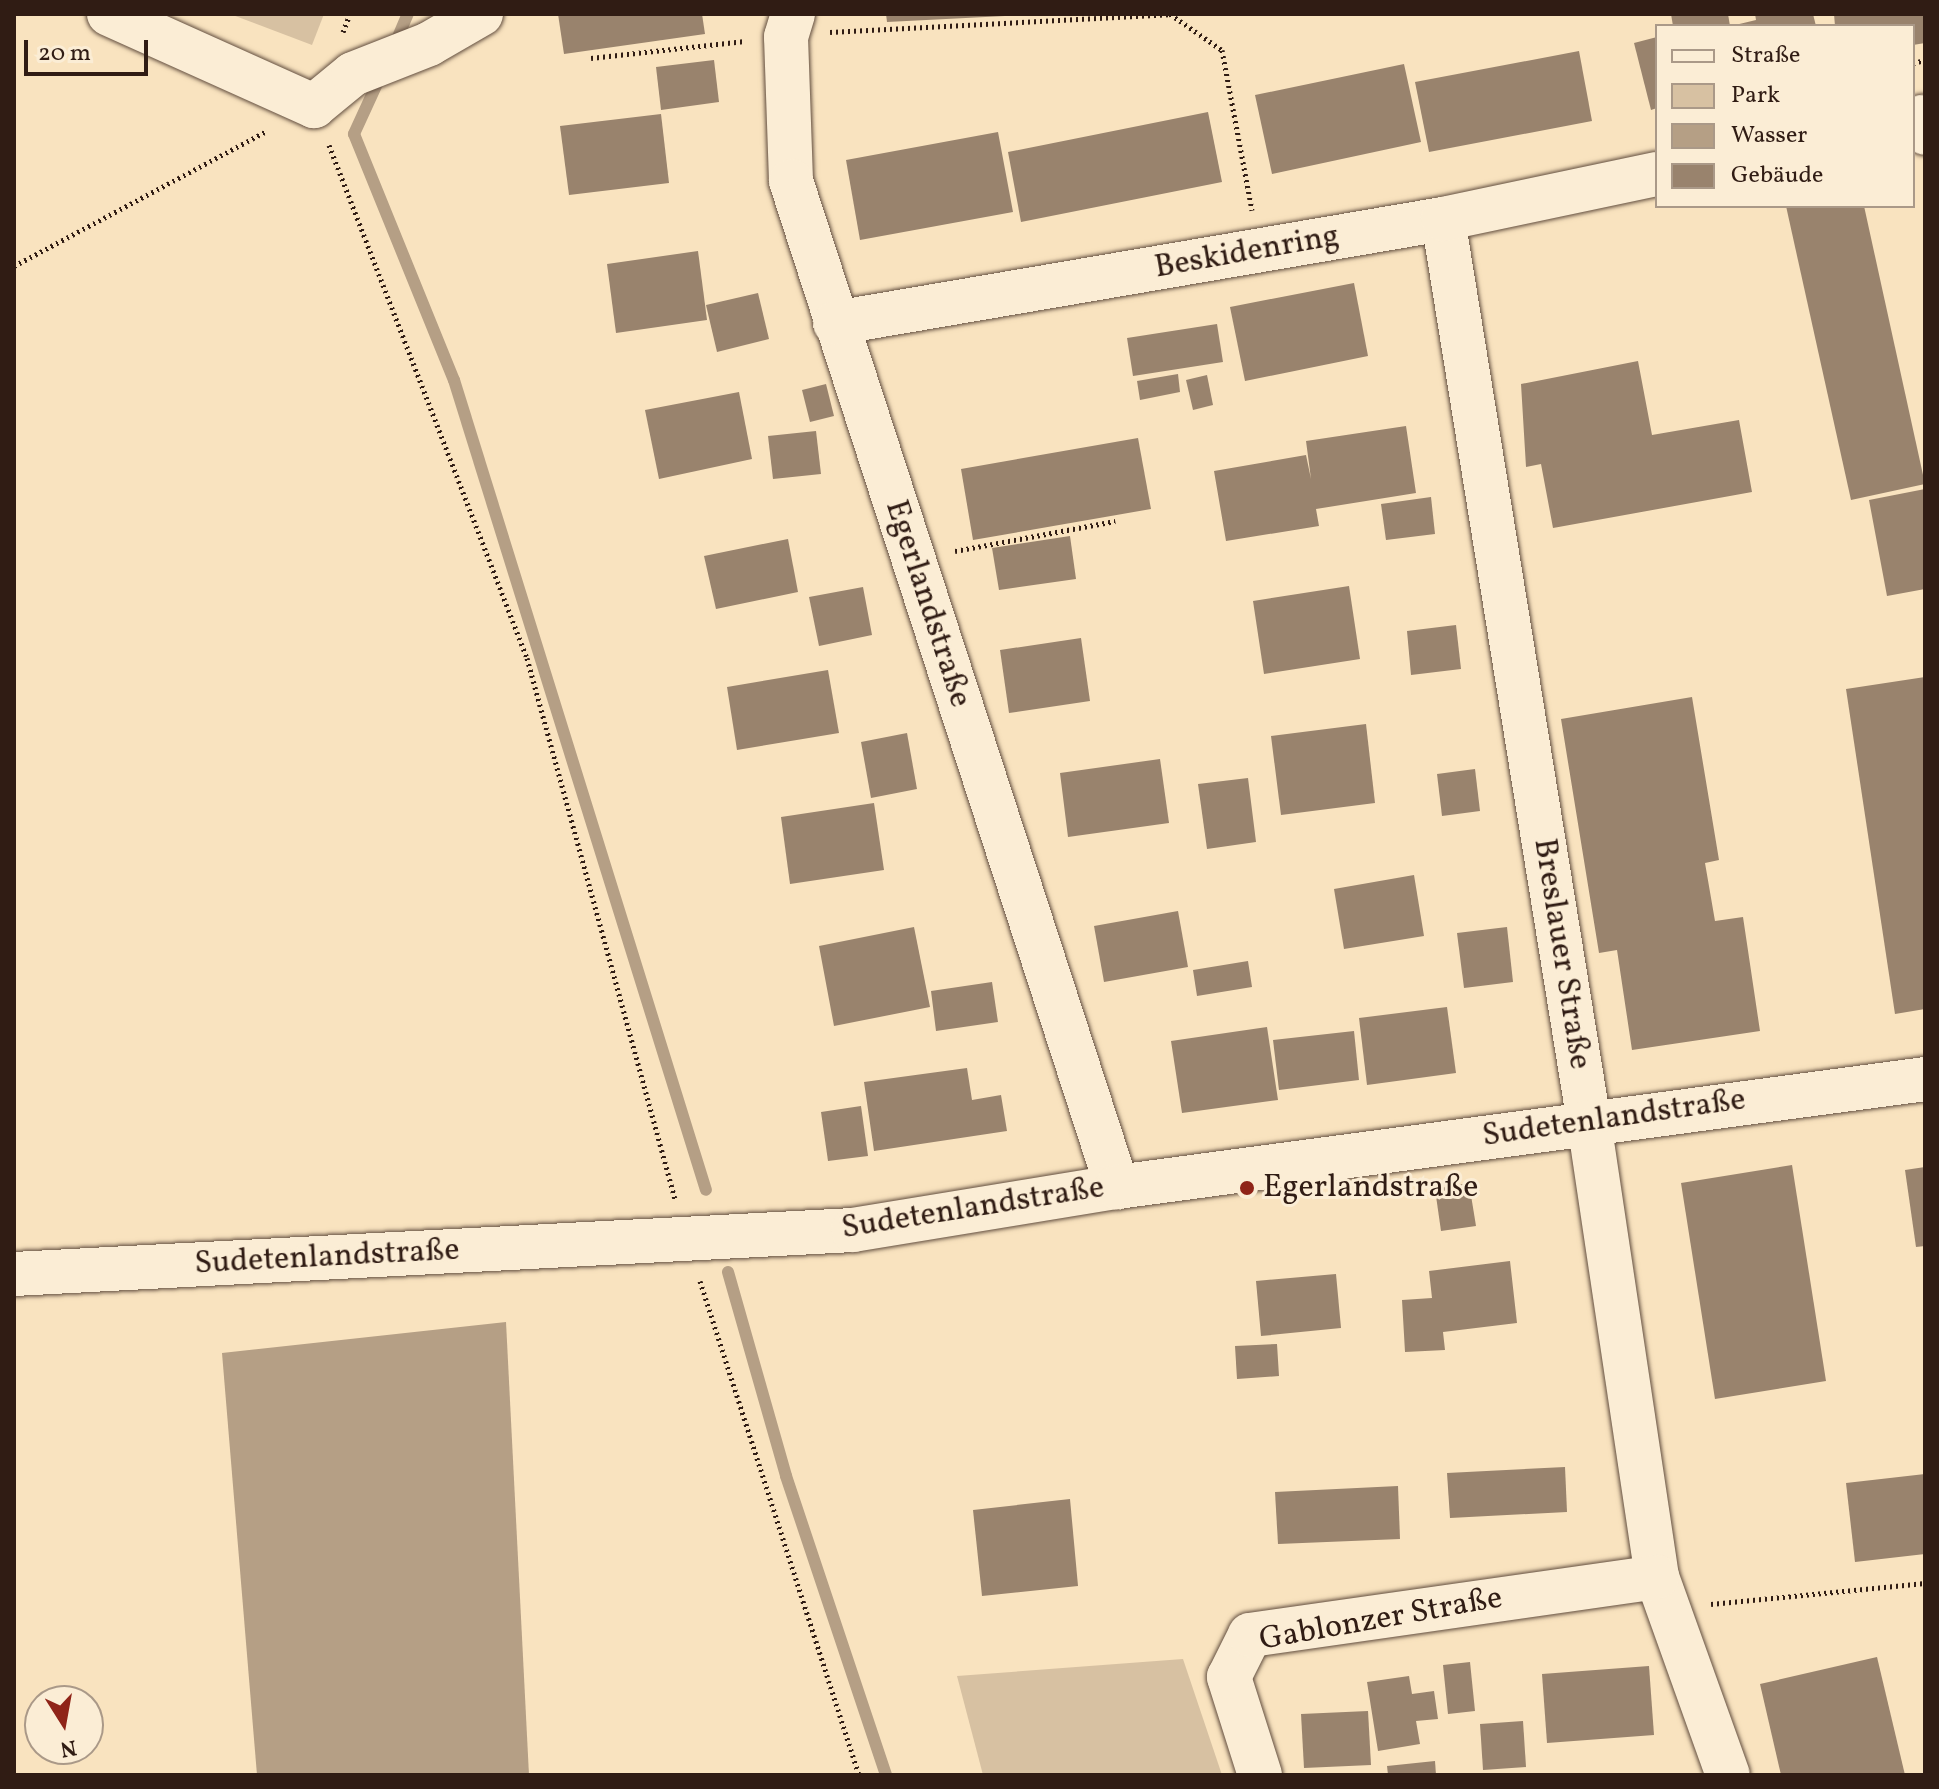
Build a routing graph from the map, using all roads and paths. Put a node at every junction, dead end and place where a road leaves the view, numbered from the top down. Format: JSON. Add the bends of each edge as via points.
{"nodes":[{"id":1,"x":109,"y":14,"type":"edge"},
{"id":2,"x":350,"y":14,"type":"edge"},
{"id":3,"x":481,"y":14,"type":"edge"},
{"id":4,"x":790,"y":26,"type":"edge"},
{"id":5,"x":346,"y":57,"type":"junction"},
{"id":6,"x":591,"y":58,"type":"dead end"},
{"id":7,"x":314,"y":106,"type":"junction"},
{"id":8,"x":1655,"y":174,"type":"edge"},
{"id":9,"x":1443,"y":219,"type":"junction"},
{"id":10,"x":1260,"y":250,"type":"junction"},
{"id":11,"x":14,"y":266,"type":"edge"},
{"id":12,"x":835,"y":323,"type":"junction"},
{"id":13,"x":1115,"y":521,"type":"dead end"},
{"id":14,"x":912,"y":558,"type":"junction"},
{"id":15,"x":1925,"y":1079,"type":"edge"},
{"id":16,"x":1589,"y":1122,"type":"junction"},
{"id":17,"x":1117,"y":1187,"type":"junction"},
{"id":18,"x":687,"y":1240,"type":"junction"},
{"id":19,"x":14,"y":1274,"type":"edge"},
{"id":20,"x":1925,"y":1583,"type":"edge"},
{"id":21,"x":1662,"y":1593,"type":"junction"},
{"id":22,"x":859,"y":1775,"type":"edge"},
{"id":23,"x":1260,"y":1775,"type":"edge"},
{"id":24,"x":1728,"y":1775,"type":"edge"}],
"edges":[{"from":1,"to":7,"type":"street"},
{"from":2,"to":5,"type":"path"},
{"from":3,"to":5,"type":"street","via":[[429,44]]},
{"from":4,"to":6,"type":"path"},
{"from":4,"to":10,"type":"path","via":[[1170,14],[1222,50]]},
{"from":4,"to":12,"type":"street","name":"Egerlandstraße","via":[[791,181]]},
{"from":5,"to":7,"type":"street"},
{"from":7,"to":11,"type":"path"},
{"from":7,"to":18,"type":"path","via":[[527,658]]},
{"from":8,"to":9,"type":"street","name":"Beskidenring"},
{"from":9,"to":10,"type":"street","name":"Beskidenring"},
{"from":9,"to":16,"type":"street","name":"Breslauer Straße"},
{"from":10,"to":12,"type":"street","name":"Beskidenring"},
{"from":12,"to":14,"type":"street","name":"Egerlandstraße"},
{"from":13,"to":14,"type":"path"},
{"from":14,"to":17,"type":"street","name":"Egerlandstraße"},
{"from":15,"to":16,"type":"street","name":"Sudetenlandstraße"},
{"from":16,"to":17,"type":"street","name":"Sudetenlandstraße"},
{"from":16,"to":21,"type":"street","name":"Breslauer Straße"},
{"from":17,"to":18,"type":"street","name":"Sudetenlandstraße","via":[[853,1230]]},
{"from":18,"to":19,"type":"street","name":"Sudetenlandstraße"},
{"from":18,"to":22,"type":"path"},
{"from":20,"to":21,"type":"path"},
{"from":21,"to":23,"type":"street","name":"Gablonzer Straße","via":[[1250,1635],[1229,1677]]},
{"from":21,"to":24,"type":"street","name":"Breslauer Straße"}]}
